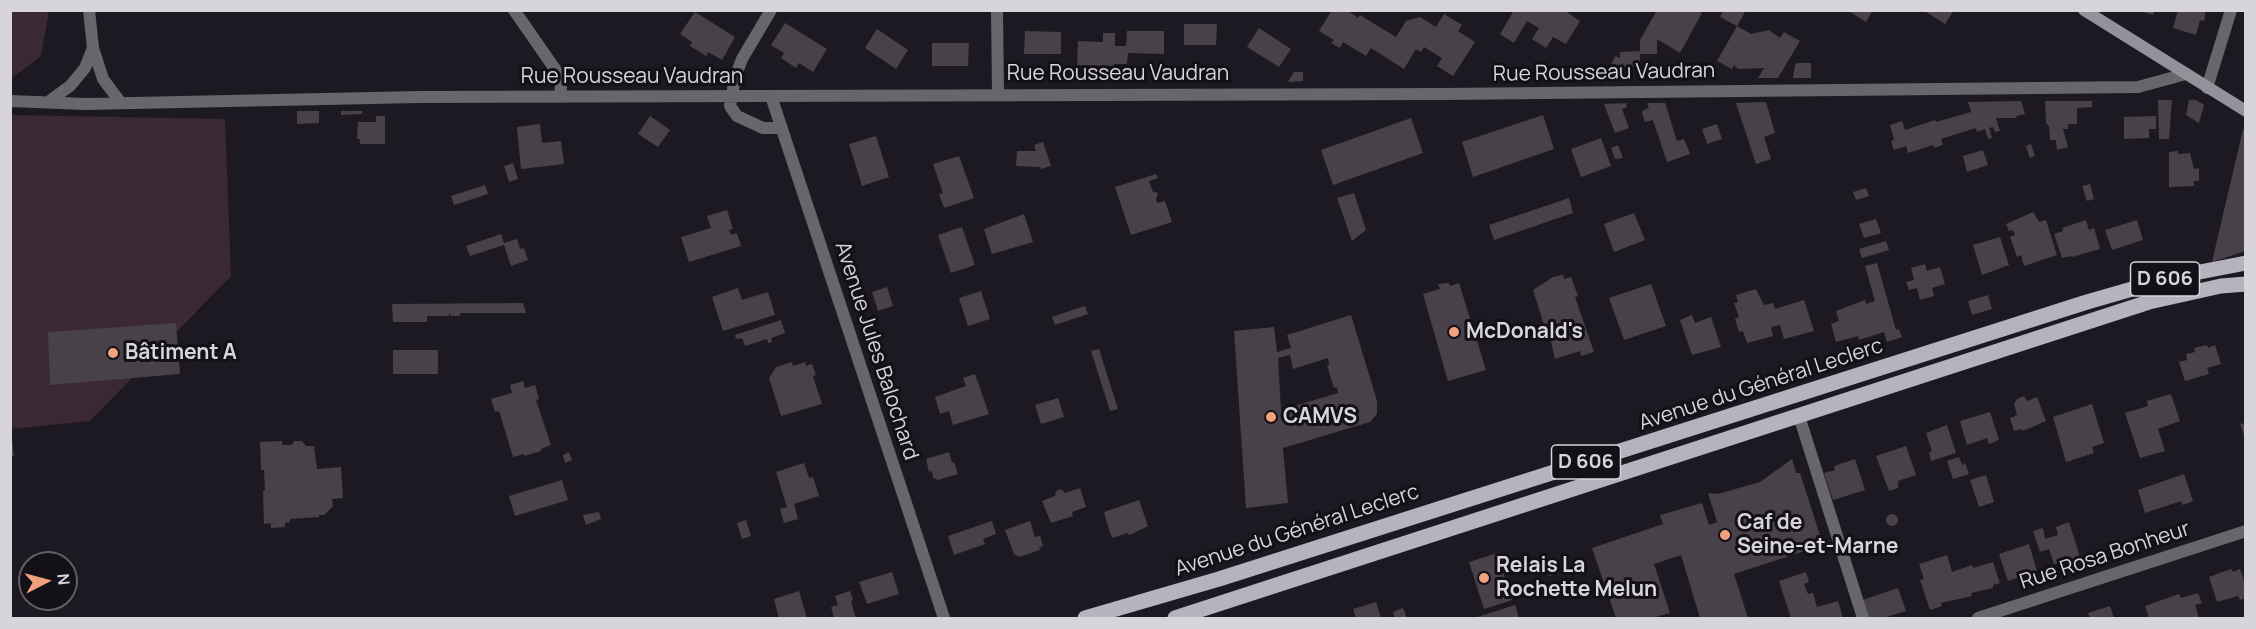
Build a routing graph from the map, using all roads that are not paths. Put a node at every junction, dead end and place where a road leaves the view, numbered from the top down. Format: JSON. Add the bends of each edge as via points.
{"nodes":[{"id":1,"x":89,"y":10,"type":"edge"},
{"id":2,"x":514,"y":10,"type":"edge"},
{"id":3,"x":771,"y":10,"type":"edge"},
{"id":4,"x":997,"y":10,"type":"edge"},
{"id":5,"x":2084,"y":10,"type":"edge"},
{"id":6,"x":2231,"y":10,"type":"edge"},
{"id":7,"x":93,"y":48,"type":"junction"},
{"id":8,"x":2186,"y":74,"type":"junction"},
{"id":9,"x":2207,"y":88,"type":"junction"},
{"id":10,"x":998,"y":94,"type":"junction"},
{"id":11,"x":731,"y":96,"type":"junction"},
{"id":12,"x":771,"y":96,"type":"junction"},
{"id":13,"x":560,"y":97,"type":"junction"},
{"id":14,"x":10,"y":101,"type":"edge"},
{"id":15,"x":48,"y":102,"type":"junction"},
{"id":16,"x":121,"y":103,"type":"junction"},
{"id":17,"x":2246,"y":111,"type":"edge"},
{"id":18,"x":782,"y":128,"type":"junction"},
{"id":19,"x":2246,"y":263,"type":"edge"},
{"id":20,"x":2246,"y":284,"type":"edge"},
{"id":21,"x":1799,"y":416,"type":"junction"},
{"id":22,"x":2246,"y":531,"type":"edge"},
{"id":23,"x":944,"y":618,"type":"edge"},
{"id":24,"x":1084,"y":618,"type":"edge"},
{"id":25,"x":1174,"y":618,"type":"edge"},
{"id":26,"x":1863,"y":618,"type":"edge"},
{"id":27,"x":1977,"y":618,"type":"edge"}],
"edges":[{"from":1,"to":7,"type":"street"},
{"from":2,"to":13,"type":"street","via":[[557,72]]},
{"from":3,"to":11,"type":"street","via":[[742,59]]},
{"from":4,"to":10,"type":"street"},
{"from":5,"to":8,"type":"main road"},
{"from":6,"to":9,"type":"street"},
{"from":7,"to":15,"type":"street","via":[[85,68]]},
{"from":7,"to":16,"type":"street","via":[[104,79]]},
{"from":8,"to":9,"type":"main road"},
{"from":8,"to":10,"type":"street","name":"Rue Rousseau Vaudran","via":[[2139,87]]},
{"from":9,"to":17,"type":"main road"},
{"from":10,"to":12,"type":"street","name":"Rue Rousseau Vaudran"},
{"from":11,"to":12,"type":"street","name":"Rue Rousseau Vaudran"},
{"from":11,"to":13,"type":"street","name":"Rue Rousseau Vaudran"},
{"from":11,"to":18,"type":"street","via":[[730,105],[737,116],[763,128]]},
{"from":12,"to":18,"type":"street","name":"Avenue Jules Balochard"},
{"from":13,"to":16,"type":"street","name":"Rue Rousseau Vaudran"},
{"from":14,"to":15,"type":"street","name":"Rue Rousseau Vaudran"},
{"from":15,"to":16,"type":"street","name":"Rue Rousseau Vaudran"},
{"from":18,"to":23,"type":"street","name":"Avenue Jules Balochard"},
{"from":19,"to":24,"type":"main road","name":"Avenue du Général Leclerc","number":"D 606","via":[[2174,277],[2087,302]]},
{"from":20,"to":21,"type":"main road","name":"Avenue du Général Leclerc","number":"D 606","via":[[2149,302]]},
{"from":21,"to":25,"type":"main road","name":"Avenue du Général Leclerc","number":"D 606"},
{"from":21,"to":26,"type":"street"},
{"from":22,"to":27,"type":"street","name":"Rue Rosa Bonheur"}]}
